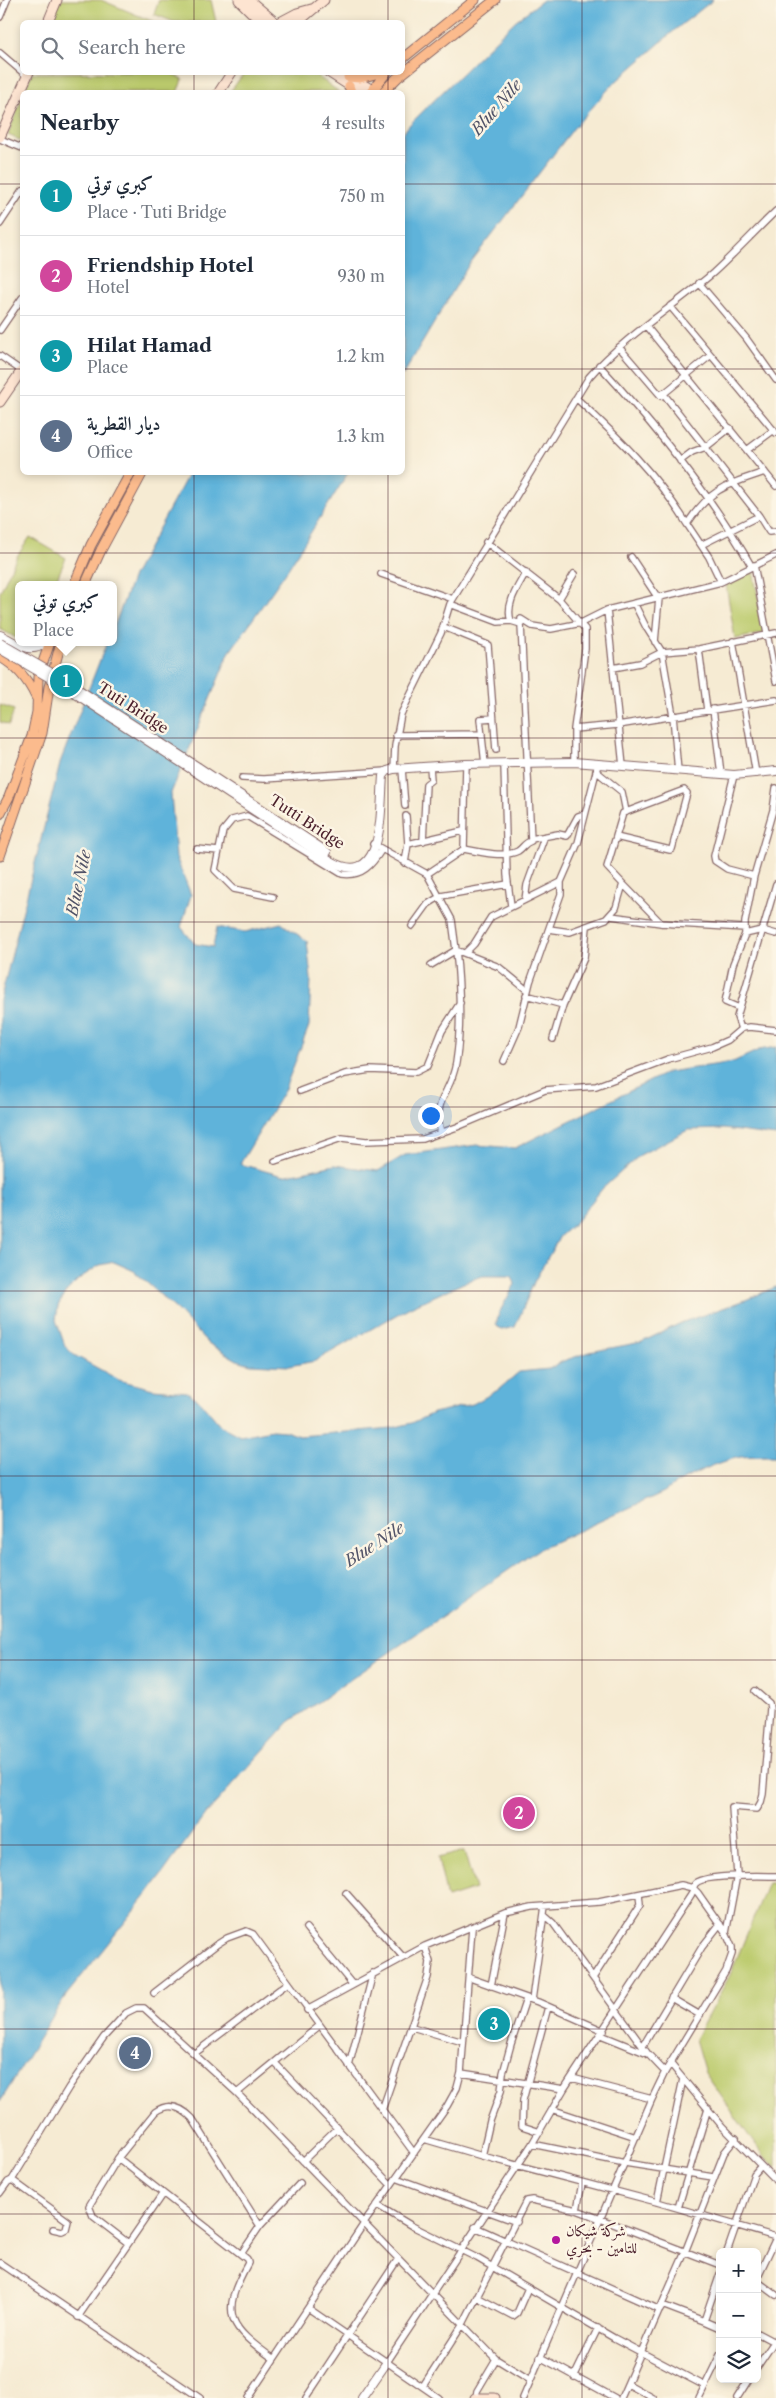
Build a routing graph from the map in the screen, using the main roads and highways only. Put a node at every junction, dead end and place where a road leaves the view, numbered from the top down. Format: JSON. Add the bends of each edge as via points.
{"nodes":[{"id":1,"x":57,"y":0,"type":"edge"},
{"id":2,"x":239,"y":0,"type":"edge"},
{"id":3,"x":249,"y":0,"type":"edge"},
{"id":4,"x":324,"y":0,"type":"edge"},
{"id":5,"x":475,"y":0,"type":"edge"},
{"id":6,"x":495,"y":0,"type":"edge"},
{"id":7,"x":315,"y":8,"type":"junction"},
{"id":8,"x":260,"y":11,"type":"junction"},
{"id":9,"x":49,"y":20,"type":"edge"},
{"id":10,"x":258,"y":20,"type":"edge"},
{"id":11,"x":260,"y":20,"type":"edge"},
{"id":12,"x":272,"y":20,"type":"edge"},
{"id":13,"x":284,"y":20,"type":"edge"},
{"id":14,"x":302,"y":20,"type":"edge"},
{"id":15,"x":440,"y":29,"type":"junction"},
{"id":16,"x":448,"y":37,"type":"junction"},
{"id":17,"x":405,"y":58,"type":"edge"},
{"id":18,"x":405,"y":72,"type":"edge"},
{"id":19,"x":28,"y":75,"type":"edge"},
{"id":20,"x":230,"y":75,"type":"edge"},
{"id":21,"x":334,"y":75,"type":"edge"},
{"id":22,"x":372,"y":75,"type":"edge"},
{"id":23,"x":385,"y":75,"type":"edge"},
{"id":24,"x":401,"y":75,"type":"edge"},
{"id":25,"x":347,"y":82,"type":"edge"},
{"id":26,"x":21,"y":90,"type":"edge"},
{"id":27,"x":220,"y":90,"type":"edge"},
{"id":28,"x":368,"y":90,"type":"edge"},
{"id":29,"x":374,"y":90,"type":"edge"},
{"id":30,"x":385,"y":90,"type":"edge"},
{"id":31,"x":20,"y":93,"type":"edge"},
{"id":32,"x":0,"y":138,"type":"edge"},
{"id":33,"x":20,"y":374,"type":"edge"},
{"id":34,"x":0,"y":402,"type":"edge"},
{"id":35,"x":129,"y":475,"type":"edge"},
{"id":36,"x":141,"y":475,"type":"edge"},
{"id":37,"x":91,"y":545,"type":"junction"},
{"id":38,"x":101,"y":550,"type":"junction"},
{"id":39,"x":76,"y":581,"type":"edge"},
{"id":40,"x":87,"y":581,"type":"edge"},
{"id":41,"x":48,"y":646,"type":"edge"},
{"id":42,"x":60,"y":646,"type":"edge"},
{"id":43,"x":0,"y":657,"type":"edge"},
{"id":44,"x":37,"y":701,"type":"junction"},
{"id":45,"x":0,"y":814,"type":"edge"},
{"id":46,"x":0,"y":856,"type":"edge"},
{"id":47,"x":475,"y":2398,"type":"edge"},
{"id":48,"x":494,"y":2398,"type":"edge"}],
"edges":[{"from":1,"to":9,"type":"main road"},
{"from":2,"to":10,"type":"main road"},
{"from":3,"to":8,"type":"main road"},
{"from":4,"to":7,"type":"main road"},
{"from":5,"to":15,"type":"main road"},
{"from":6,"to":16,"type":"main road"},
{"from":7,"to":13,"type":"main road"},
{"from":7,"to":14,"type":"main road"},
{"from":8,"to":11,"type":"main road"},
{"from":8,"to":12,"type":"main road"},
{"from":15,"to":16,"type":"main road"},
{"from":15,"to":17,"type":"main road"},
{"from":16,"to":18,"type":"main road"},
{"from":19,"to":26,"type":"main road"},
{"from":20,"to":27,"type":"main road"},
{"from":21,"to":25,"type":"main road"},
{"from":22,"to":25,"type":"main road"},
{"from":23,"to":29,"type":"main road"},
{"from":24,"to":30,"type":"main road"},
{"from":25,"to":28,"type":"main road"},
{"from":31,"to":32,"type":"main road"},
{"from":33,"to":34,"type":"main road"},
{"from":35,"to":37,"type":"main road"},
{"from":36,"to":38,"type":"main road"},
{"from":37,"to":38,"type":"main road"},
{"from":37,"to":39,"type":"main road"},
{"from":38,"to":40,"type":"main road"},
{"from":41,"to":44,"type":"main road","via":[[38,677]]},
{"from":42,"to":46,"type":"main road","via":[[41,738]]},
{"from":43,"to":44,"type":"main road","via":[[27,679]]},
{"from":44,"to":45,"type":"main road","via":[[32,736]]},
{"from":47,"to":48,"type":"main road"}]}
